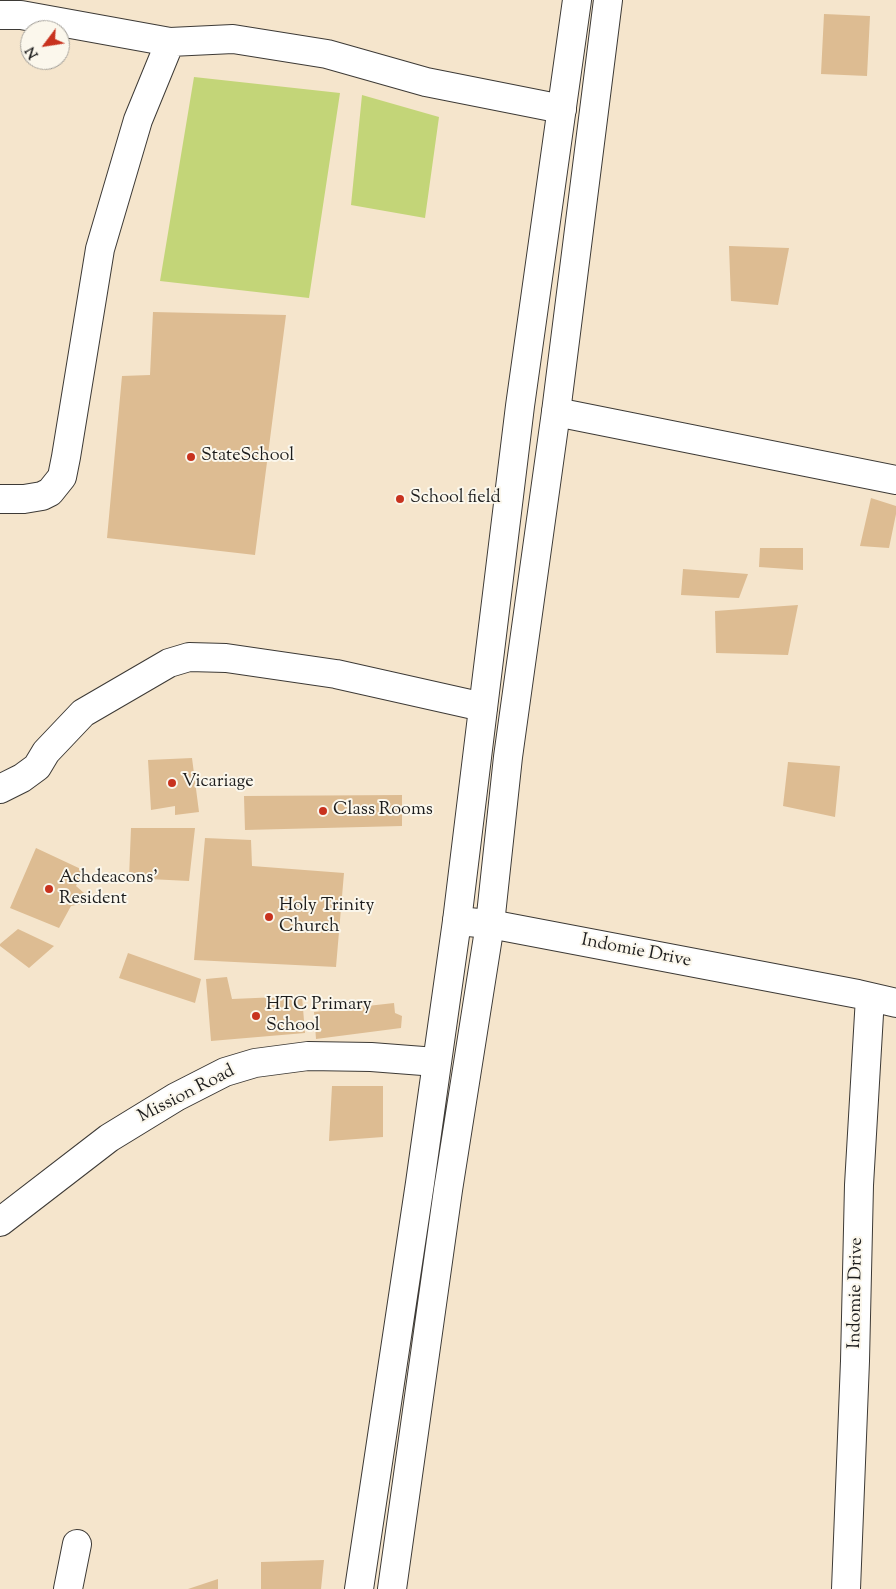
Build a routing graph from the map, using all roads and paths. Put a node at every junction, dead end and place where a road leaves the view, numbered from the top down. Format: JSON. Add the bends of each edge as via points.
{"nodes":[{"id":1,"x":577,"y":0,"type":"edge"},
{"id":2,"x":608,"y":0,"type":"edge"},
{"id":3,"x":14,"y":10,"type":"edge"},
{"id":4,"x":170,"y":42,"type":"junction"},
{"id":5,"x":562,"y":109,"type":"junction"},
{"id":6,"x":556,"y":412,"type":"junction"},
{"id":7,"x":896,"y":480,"type":"edge"},
{"id":8,"x":0,"y":499,"type":"edge"},
{"id":9,"x":483,"y":707,"type":"junction"},
{"id":10,"x":0,"y":789,"type":"edge"},
{"id":11,"x":457,"y":921,"type":"junction"},
{"id":12,"x":490,"y":924,"type":"junction"},
{"id":13,"x":870,"y":997,"type":"junction"},
{"id":14,"x":896,"y":1003,"type":"edge"},
{"id":15,"x":436,"y":1062,"type":"junction"},
{"id":16,"x":0,"y":1222,"type":"edge"},
{"id":17,"x":77,"y":1544,"type":"dead end"},
{"id":18,"x":68,"y":1589,"type":"edge"},
{"id":19,"x":360,"y":1589,"type":"edge"},
{"id":20,"x":392,"y":1589,"type":"edge"},
{"id":21,"x":846,"y":1589,"type":"edge"}],
"edges":[{"from":1,"to":5,"type":"main road"},
{"from":2,"to":6,"type":"main road"},
{"from":3,"to":4,"type":"main road"},
{"from":4,"to":5,"type":"main road","via":[[233,39],[327,54],[426,82]]},
{"from":4,"to":8,"type":"main road","via":[[138,120],[100,249],[62,477],[50,492],[42,496]]},
{"from":5,"to":9,"type":"main road","via":[[520,406]]},
{"from":6,"to":7,"type":"main road"},
{"from":6,"to":12,"type":"main road","via":[[508,757]]},
{"from":9,"to":10,"type":"main road","via":[[336,674],[226,658],[189,657],[169,663],[83,714],[36,767]]},
{"from":9,"to":11,"type":"main road"},
{"from":11,"to":12,"type":"main road","name":"Indomie Drive"},
{"from":11,"to":15,"type":"main road"},
{"from":12,"to":13,"type":"main road","name":"Indomie Drive"},
{"from":12,"to":20,"type":"main road","via":[[448,1190]]},
{"from":13,"to":14,"type":"main road","name":"Indomie Drive"},
{"from":13,"to":21,"type":"main road","name":"Indomie Drive","via":[[859,1185]]},
{"from":15,"to":16,"type":"main road","name":"Mission Road","via":[[308,1056],[255,1062],[224,1072],[109,1138]]},
{"from":15,"to":19,"type":"main road"},
{"from":17,"to":18,"type":"main road"}]}
